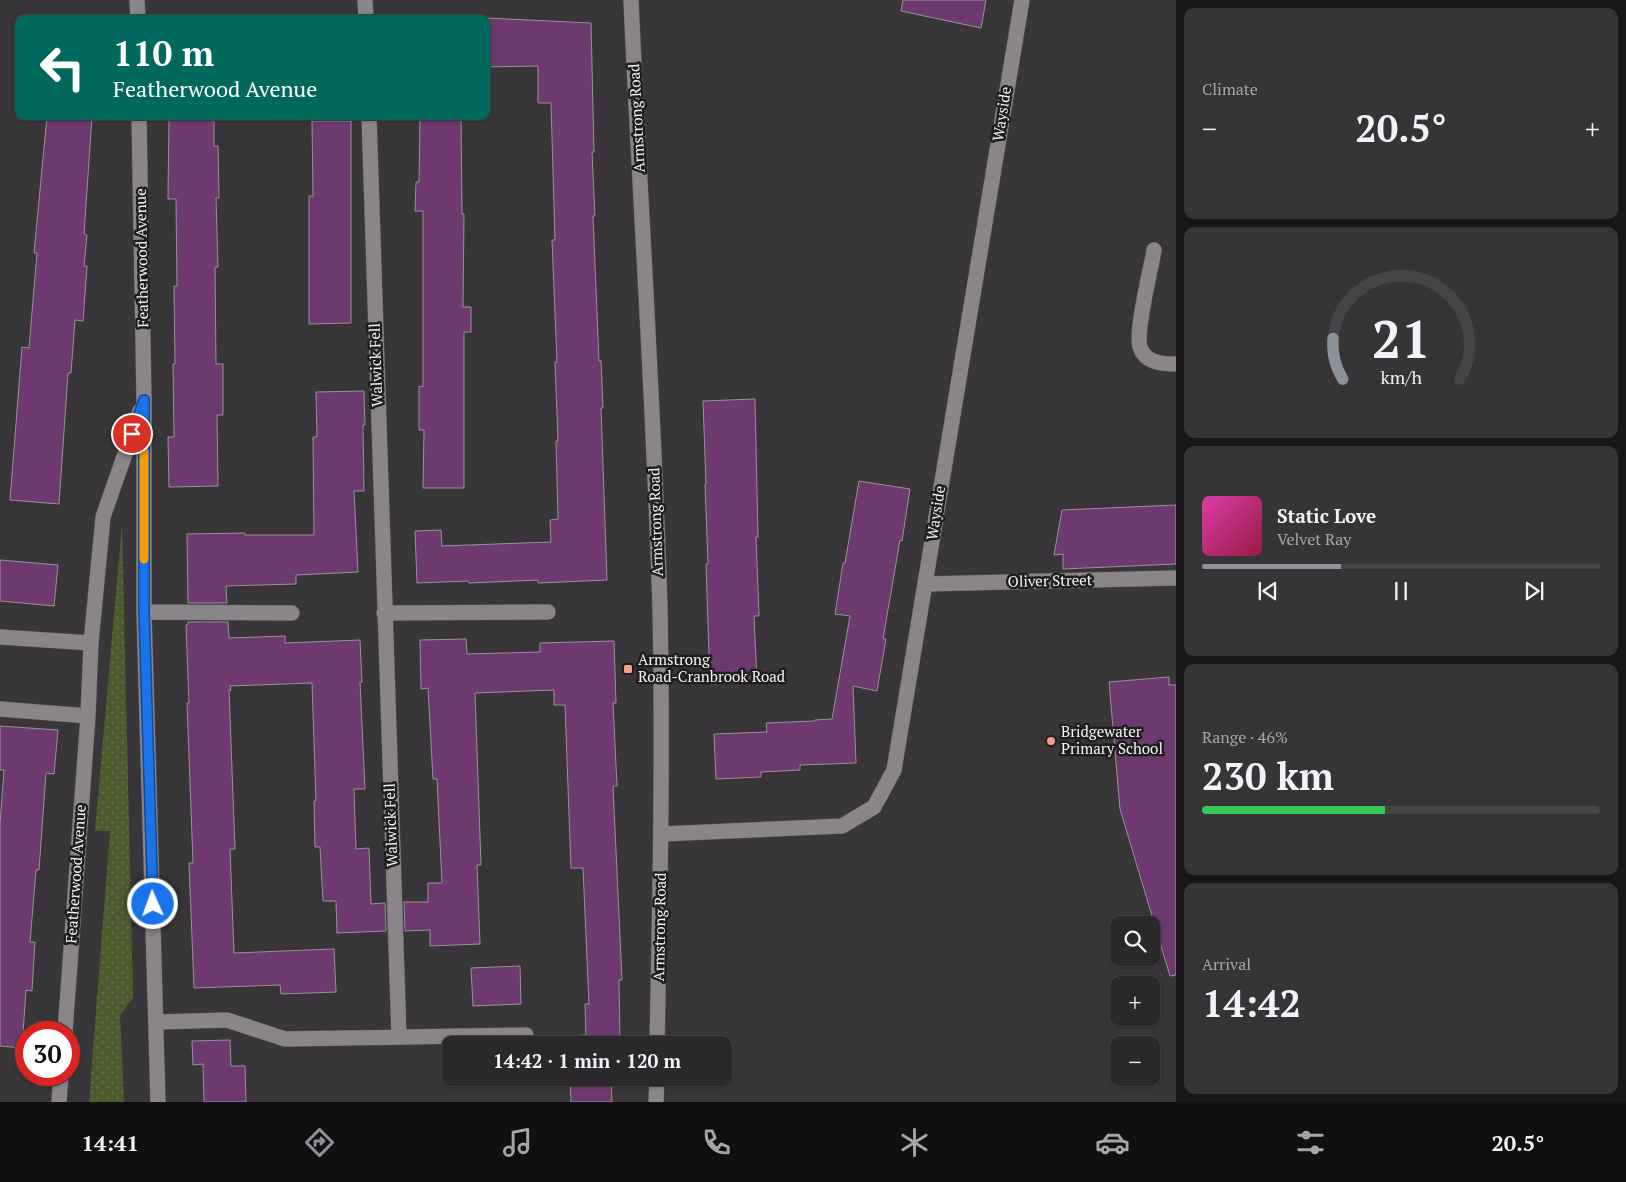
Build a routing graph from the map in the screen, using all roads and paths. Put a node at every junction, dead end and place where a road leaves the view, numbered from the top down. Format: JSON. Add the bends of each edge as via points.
{"nodes":[{"id":1,"x":137,"y":0,"type":"edge"},
{"id":2,"x":365,"y":0,"type":"edge"},
{"id":3,"x":631,"y":0,"type":"edge"},
{"id":4,"x":1022,"y":0,"type":"edge"},
{"id":5,"x":138,"y":15,"type":"edge"},
{"id":6,"x":366,"y":15,"type":"edge"},
{"id":7,"x":139,"y":120,"type":"edge"},
{"id":8,"x":369,"y":120,"type":"edge"},
{"id":9,"x":1154,"y":250,"type":"dead end"},
{"id":10,"x":1176,"y":364,"type":"edge"},
{"id":11,"x":144,"y":400,"type":"junction"},
{"id":12,"x":1176,"y":578,"type":"edge"},
{"id":13,"x":925,"y":584,"type":"junction"},
{"id":14,"x":144,"y":612,"type":"junction"},
{"id":15,"x":548,"y":612,"type":"dead end"},
{"id":16,"x":292,"y":613,"type":"dead end"},
{"id":17,"x":384,"y":613,"type":"junction"},
{"id":18,"x":0,"y":637,"type":"edge"},
{"id":19,"x":91,"y":643,"type":"junction"},
{"id":20,"x":0,"y":709,"type":"edge"},
{"id":21,"x":88,"y":716,"type":"junction"},
{"id":22,"x":662,"y":834,"type":"junction"},
{"id":23,"x":66,"y":1021,"type":"edge"},
{"id":24,"x":156,"y":1022,"type":"junction"},
{"id":25,"x":526,"y":1035,"type":"dead end"},
{"id":26,"x":658,"y":1036,"type":"edge"},
{"id":27,"x":399,"y":1037,"type":"junction"},
{"id":28,"x":61,"y":1086,"type":"edge"},
{"id":29,"x":657,"y":1086,"type":"edge"},
{"id":30,"x":60,"y":1102,"type":"edge"},
{"id":31,"x":158,"y":1102,"type":"edge"},
{"id":32,"x":656,"y":1102,"type":"edge"}],
"edges":[{"from":1,"to":5,"type":"street"},
{"from":2,"to":6,"type":"street"},
{"from":3,"to":22,"type":"street","name":"Armstrong Road","via":[[660,610]]},
{"from":4,"to":13,"type":"street","name":"Wayside"},
{"from":7,"to":11,"type":"street","name":"Featherwood Avenue"},
{"from":8,"to":17,"type":"street","name":"Walwick Fell"},
{"from":9,"to":10,"type":"street","via":[[1140,327],[1140,347],[1147,358],[1161,364]]},
{"from":11,"to":14,"type":"street","name":"Featherwood Avenue"},
{"from":11,"to":19,"type":"street","name":"Featherwood Avenue","via":[[103,517]]},
{"from":12,"to":13,"type":"street","name":"Oliver Street"},
{"from":13,"to":22,"type":"street","name":"Wayside","via":[[894,770],[874,807],[842,826]]},
{"from":14,"to":16,"type":"street"},
{"from":14,"to":24,"type":"street","name":"Featherwood Avenue"},
{"from":15,"to":17,"type":"street"},
{"from":17,"to":27,"type":"street","name":"Walwick Fell"},
{"from":18,"to":19,"type":"street"},
{"from":19,"to":21,"type":"street","name":"Featherwood Avenue"},
{"from":20,"to":21,"type":"street"},
{"from":21,"to":23,"type":"street","name":"Featherwood Avenue"},
{"from":22,"to":26,"type":"street","name":"Armstrong Road"},
{"from":24,"to":27,"type":"street","via":[[227,1020],[285,1039]]},
{"from":24,"to":31,"type":"street","name":"Featherwood Avenue"},
{"from":25,"to":27,"type":"street"},
{"from":28,"to":30,"type":"street"},
{"from":29,"to":32,"type":"street"}]}
